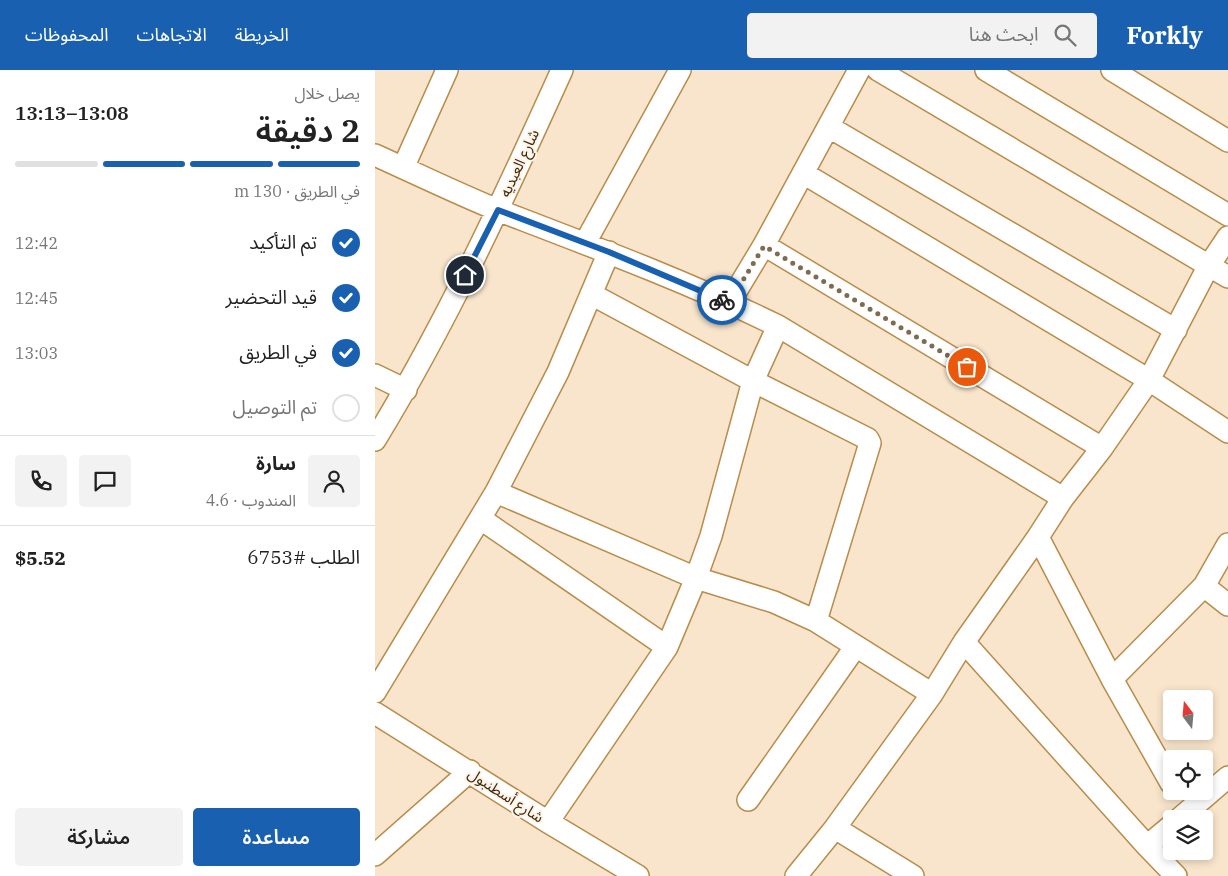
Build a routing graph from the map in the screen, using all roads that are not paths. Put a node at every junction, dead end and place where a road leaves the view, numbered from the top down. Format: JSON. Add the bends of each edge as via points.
{"nodes":[{"id":1,"x":447,"y":70,"type":"edge"},
{"id":2,"x":562,"y":70,"type":"edge"},
{"id":3,"x":680,"y":70,"type":"edge"},
{"id":4,"x":859,"y":70,"type":"edge"},
{"id":5,"x":878,"y":70,"type":"edge"},
{"id":6,"x":986,"y":70,"type":"edge"},
{"id":7,"x":1112,"y":70,"type":"edge"},
{"id":8,"x":829,"y":127,"type":"junction"},
{"id":9,"x":1228,"y":141,"type":"edge"},
{"id":10,"x":375,"y":156,"type":"edge"},
{"id":11,"x":403,"y":168,"type":"junction"},
{"id":12,"x":803,"y":173,"type":"junction"},
{"id":13,"x":498,"y":210,"type":"junction"},
{"id":14,"x":1228,"y":216,"type":"edge"},
{"id":15,"x":1228,"y":237,"type":"edge"},
{"id":16,"x":585,"y":243,"type":"junction"},
{"id":17,"x":764,"y":246,"type":"junction"},
{"id":18,"x":609,"y":252,"type":"junction"},
{"id":19,"x":1209,"y":267,"type":"junction"},
{"id":20,"x":1228,"y":277,"type":"edge"},
{"id":21,"x":591,"y":294,"type":"junction"},
{"id":22,"x":729,"y":303,"type":"junction"},
{"id":23,"x":778,"y":326,"type":"junction"},
{"id":24,"x":1176,"y":330,"type":"junction"},
{"id":25,"x":375,"y":375,"type":"edge"},
{"id":26,"x":1149,"y":380,"type":"junction"},
{"id":27,"x":753,"y":381,"type":"junction"},
{"id":28,"x":406,"y":390,"type":"junction"},
{"id":29,"x":1228,"y":432,"type":"edge"},
{"id":30,"x":375,"y":440,"type":"edge"},
{"id":31,"x":1102,"y":448,"type":"junction"},
{"id":32,"x":496,"y":492,"type":"junction"},
{"id":33,"x":1063,"y":498,"type":"junction"},
{"id":34,"x":481,"y":519,"type":"junction"},
{"id":35,"x":1039,"y":537,"type":"junction"},
{"id":36,"x":1228,"y":544,"type":"edge"},
{"id":37,"x":696,"y":578,"type":"junction"},
{"id":38,"x":1204,"y":586,"type":"junction"},
{"id":39,"x":1228,"y":605,"type":"edge"},
{"id":40,"x":815,"y":621,"type":"junction"},
{"id":41,"x":963,"y":642,"type":"junction"},
{"id":42,"x":855,"y":646,"type":"junction"},
{"id":43,"x":667,"y":647,"type":"junction"},
{"id":44,"x":1113,"y":679,"type":"junction"},
{"id":45,"x":375,"y":692,"type":"edge"},
{"id":46,"x":932,"y":694,"type":"junction"},
{"id":47,"x":375,"y":712,"type":"edge"},
{"id":48,"x":1163,"y":769,"type":"edge"},
{"id":49,"x":470,"y":771,"type":"junction"},
{"id":50,"x":1228,"y":777,"type":"edge"},
{"id":51,"x":748,"y":800,"type":"dead end"},
{"id":52,"x":1189,"y":810,"type":"edge"},
{"id":53,"x":548,"y":822,"type":"junction"},
{"id":54,"x":835,"y":828,"type":"junction"},
{"id":55,"x":1163,"y":833,"type":"edge"},
{"id":56,"x":1147,"y":846,"type":"junction"},
{"id":57,"x":375,"y":855,"type":"edge"},
{"id":58,"x":638,"y":876,"type":"edge"},
{"id":59,"x":796,"y":876,"type":"edge"},
{"id":60,"x":913,"y":876,"type":"edge"},
{"id":61,"x":1176,"y":876,"type":"edge"}],
"edges":[{"from":1,"to":11,"type":"street"},
{"from":2,"to":13,"type":"street","name":"شارع العبديه"},
{"from":3,"to":16,"type":"street"},
{"from":4,"to":8,"type":"street"},
{"from":5,"to":19,"type":"street"},
{"from":6,"to":14,"type":"street"},
{"from":7,"to":9,"type":"street"},
{"from":8,"to":12,"type":"street"},
{"from":8,"to":24,"type":"street"},
{"from":10,"to":11,"type":"street"},
{"from":11,"to":13,"type":"street"},
{"from":12,"to":17,"type":"street"},
{"from":12,"to":26,"type":"street"},
{"from":13,"to":16,"type":"street"},
{"from":13,"to":28,"type":"street","name":"شارع العبديه"},
{"from":15,"to":19,"type":"street"},
{"from":16,"to":18,"type":"street"},
{"from":17,"to":22,"type":"street"},
{"from":17,"to":31,"type":"street"},
{"from":18,"to":21,"type":"street"},
{"from":18,"to":22,"type":"street"},
{"from":19,"to":20,"type":"street"},
{"from":19,"to":24,"type":"street"},
{"from":21,"to":27,"type":"street"},
{"from":21,"to":32,"type":"street","via":[[558,372]]},
{"from":22,"to":23,"type":"street"},
{"from":23,"to":27,"type":"street"},
{"from":23,"to":33,"type":"street"},
{"from":24,"to":26,"type":"street"},
{"from":25,"to":28,"type":"street"},
{"from":26,"to":29,"type":"street"},
{"from":26,"to":31,"type":"street"},
{"from":27,"to":37,"type":"street","via":[[711,536]]},
{"from":27,"to":40,"type":"street","via":[[870,442]]},
{"from":28,"to":30,"type":"street","name":"شارع العبديه"},
{"from":31,"to":33,"type":"street"},
{"from":32,"to":34,"type":"street"},
{"from":32,"to":37,"type":"street"},
{"from":33,"to":35,"type":"street"},
{"from":34,"to":43,"type":"street"},
{"from":34,"to":45,"type":"street"},
{"from":35,"to":41,"type":"street"},
{"from":35,"to":44,"type":"street"},
{"from":36,"to":38,"type":"street"},
{"from":37,"to":40,"type":"street","via":[[774,602]]},
{"from":37,"to":43,"type":"street"},
{"from":38,"to":39,"type":"street"},
{"from":38,"to":44,"type":"street"},
{"from":40,"to":42,"type":"street"},
{"from":41,"to":46,"type":"street"},
{"from":41,"to":56,"type":"street"},
{"from":42,"to":46,"type":"street"},
{"from":42,"to":51,"type":"street"},
{"from":43,"to":53,"type":"street"},
{"from":44,"to":48,"type":"street"},
{"from":46,"to":54,"type":"street"},
{"from":47,"to":49,"type":"street","name":"شارع أسطنبول"},
{"from":49,"to":53,"type":"street","name":"شارع أسطنبول"},
{"from":49,"to":57,"type":"street"},
{"from":50,"to":52,"type":"street"},
{"from":53,"to":58,"type":"street","name":"شارع أسطنبول"},
{"from":54,"to":59,"type":"street"},
{"from":54,"to":60,"type":"street"},
{"from":55,"to":56,"type":"street"},
{"from":56,"to":61,"type":"street"}]}
